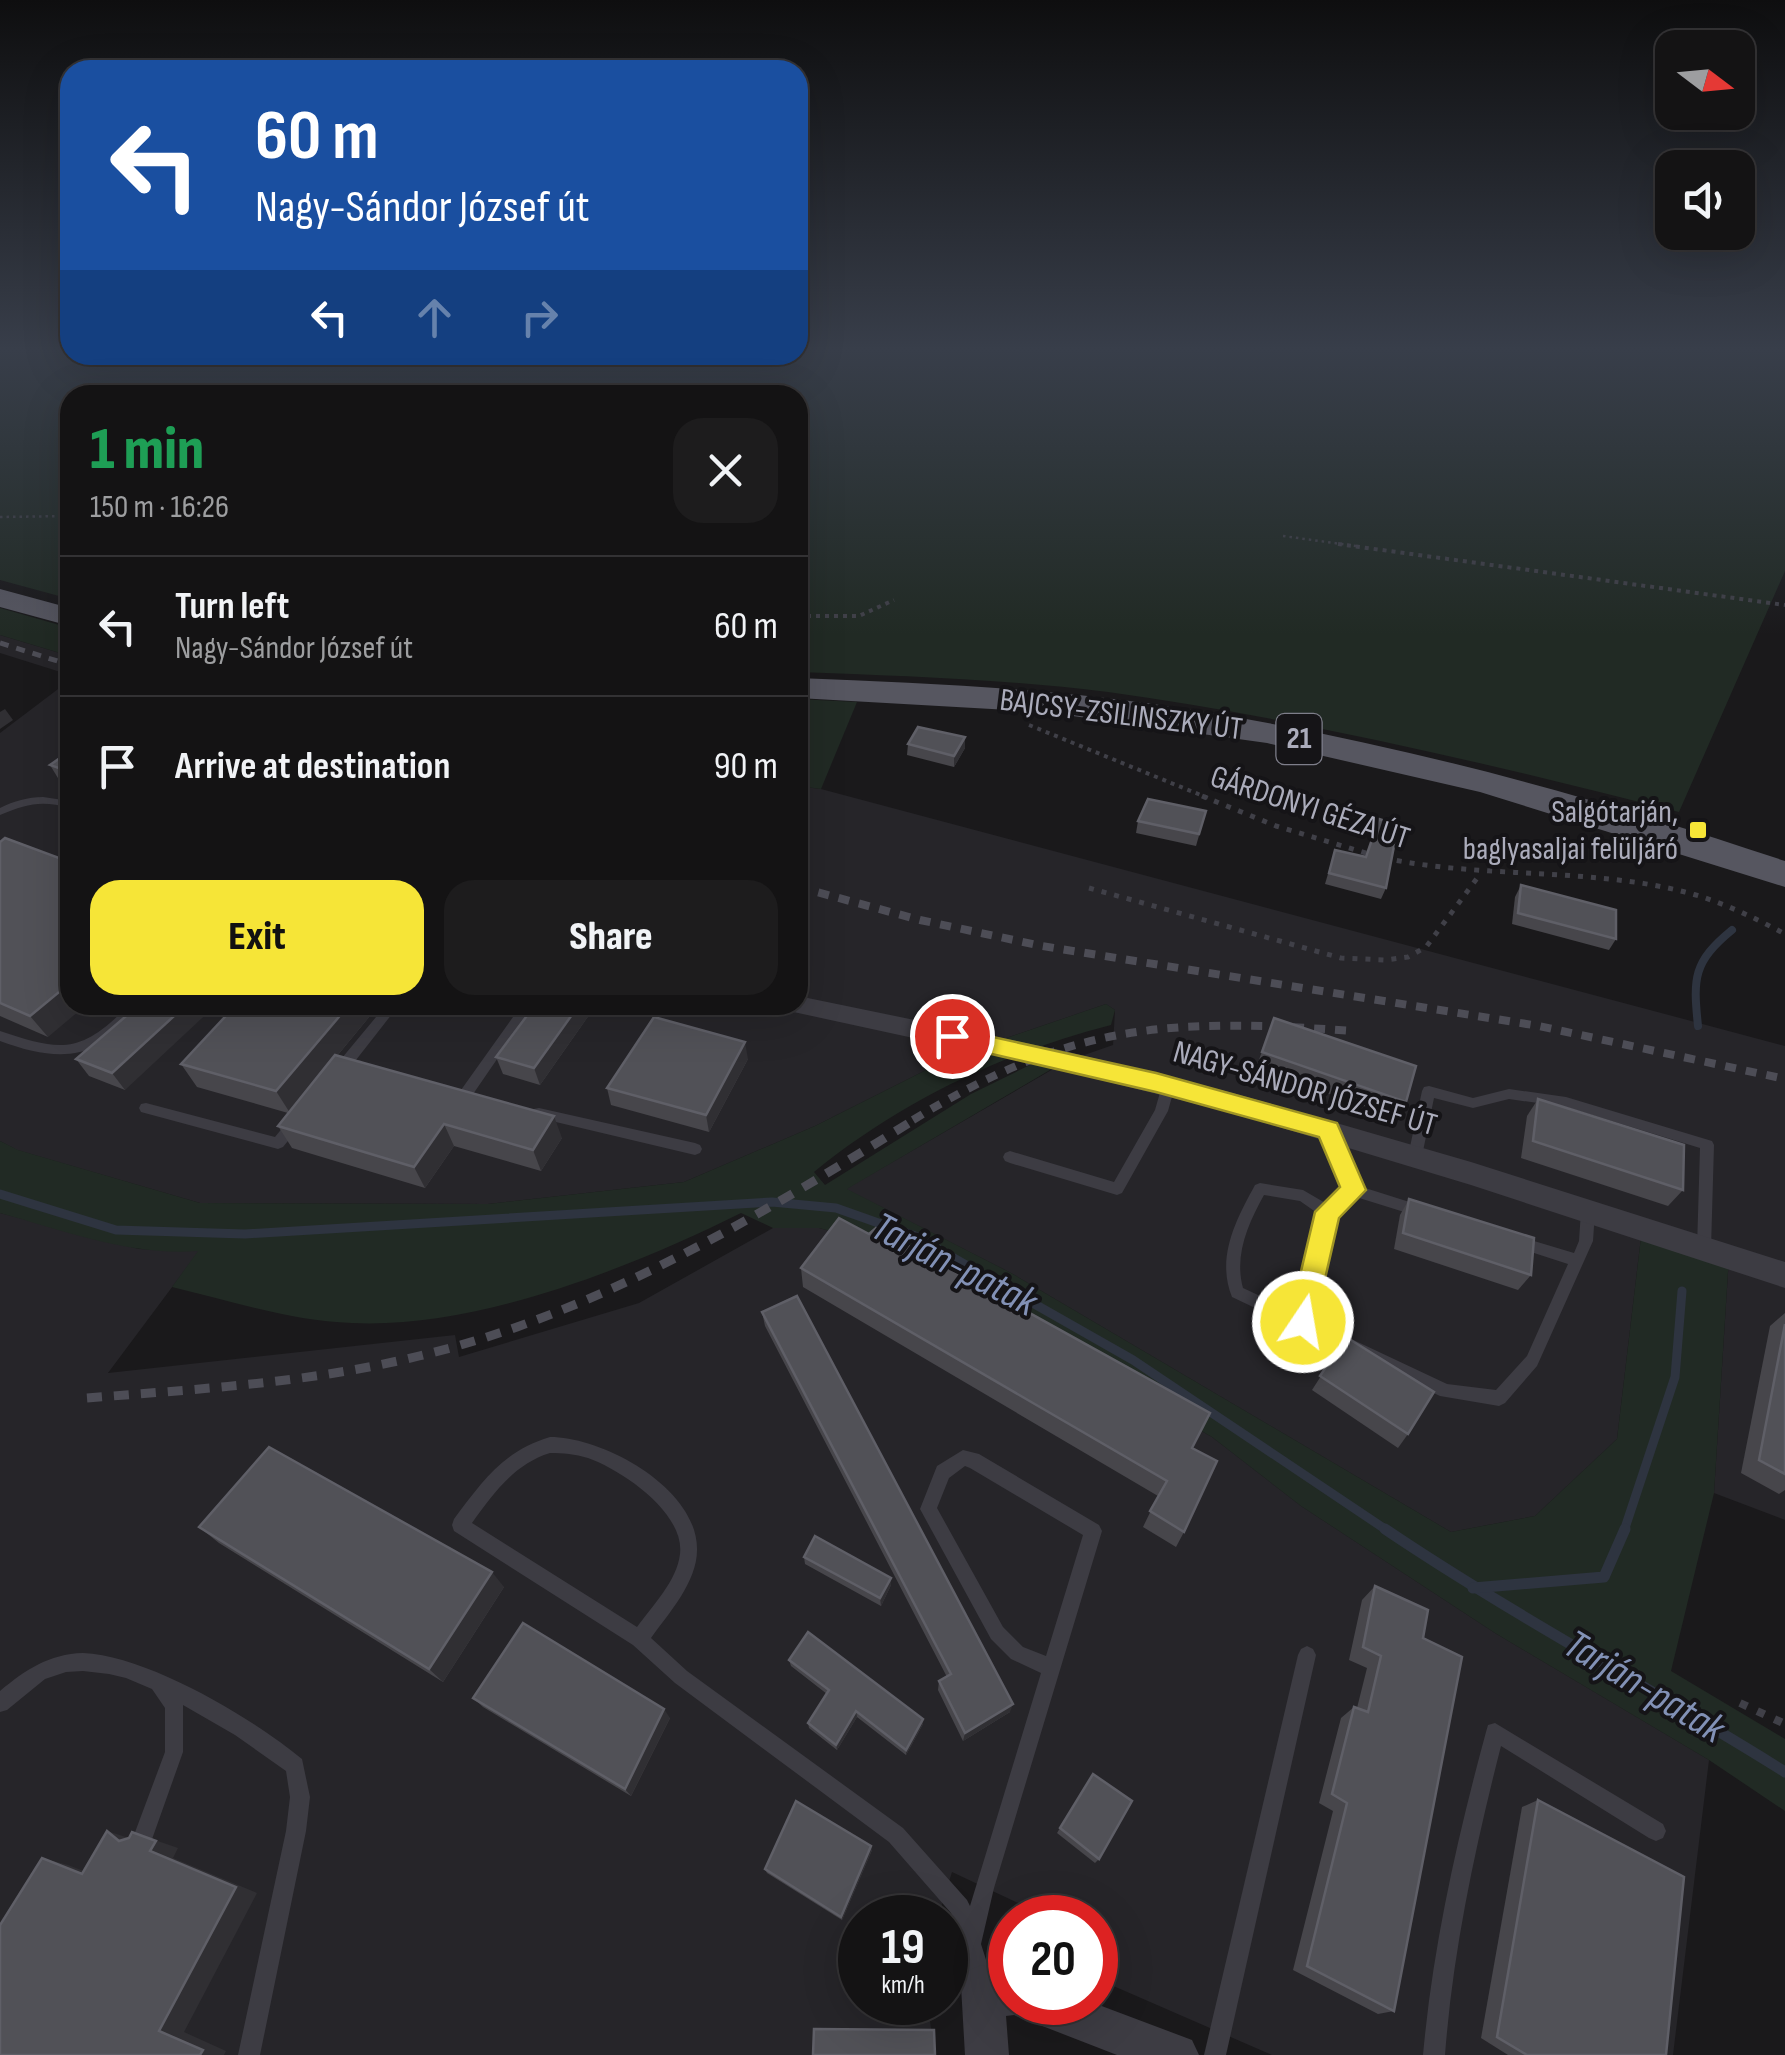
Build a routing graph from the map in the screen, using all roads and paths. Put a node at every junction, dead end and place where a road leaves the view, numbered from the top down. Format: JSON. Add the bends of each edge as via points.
{"nodes":[{"id":1,"x":60,"y":516,"type":"edge"},
{"id":2,"x":0,"y":517,"type":"edge"},
{"id":3,"x":1282,"y":536,"type":"dead end"},
{"id":4,"x":0,"y":598,"type":"edge"},
{"id":5,"x":894,"y":600,"type":"dead end"},
{"id":6,"x":1785,"y":605,"type":"edge"},
{"id":7,"x":60,"y":614,"type":"edge"},
{"id":8,"x":808,"y":616,"type":"edge"},
{"id":9,"x":808,"y":689,"type":"edge"},
{"id":10,"x":1023,"y":722,"type":"dead end"},
{"id":11,"x":60,"y":803,"type":"edge"},
{"id":12,"x":0,"y":812,"type":"edge"},
{"id":13,"x":1785,"y":874,"type":"edge"},
{"id":14,"x":1481,"y":876,"type":"junction"},
{"id":15,"x":1089,"y":888,"type":"dead end"},
{"id":16,"x":1785,"y":934,"type":"edge"},
{"id":17,"x":808,"y":1006,"type":"edge"},
{"id":18,"x":128,"y":1015,"type":"edge"},
{"id":19,"x":385,"y":1015,"type":"edge"},
{"id":20,"x":519,"y":1015,"type":"edge"},
{"id":21,"x":0,"y":1036,"type":"edge"},
{"id":22,"x":347,"y":1062,"type":"junction"},
{"id":23,"x":380,"y":1072,"type":"edge"},
{"id":24,"x":336,"y":1075,"type":"edge"},
{"id":25,"x":430,"y":1086,"type":"edge"},
{"id":26,"x":1168,"y":1086,"type":"junction"},
{"id":27,"x":464,"y":1096,"type":"junction"},
{"id":28,"x":483,"y":1100,"type":"edge"},
{"id":29,"x":146,"y":1108,"type":"dead end"},
{"id":30,"x":522,"y":1109,"type":"edge"},
{"id":31,"x":301,"y":1116,"type":"edge"},
{"id":32,"x":1328,"y":1130,"type":"junction"},
{"id":33,"x":695,"y":1149,"type":"dead end"},
{"id":34,"x":1415,"y":1156,"type":"junction"},
{"id":35,"x":1010,"y":1157,"type":"dead end"},
{"id":36,"x":1354,"y":1190,"type":"junction"},
{"id":37,"x":1588,"y":1211,"type":"junction"},
{"id":38,"x":1328,"y":1212,"type":"junction"},
{"id":39,"x":1428,"y":1214,"type":"edge"},
{"id":40,"x":1503,"y":1237,"type":"edge"},
{"id":41,"x":1704,"y":1248,"type":"junction"},
{"id":42,"x":1577,"y":1260,"type":"junction"},
{"id":43,"x":1785,"y":1274,"type":"edge"},
{"id":44,"x":1303,"y":1322,"type":"junction"},
{"id":45,"x":639,"y":1639,"type":"junction"},
{"id":46,"x":1307,"y":1655,"type":"dead end"},
{"id":47,"x":1051,"y":1668,"type":"junction"},
{"id":48,"x":159,"y":1685,"type":"junction"},
{"id":49,"x":2,"y":1698,"type":"edge"},
{"id":50,"x":1740,"y":1703,"type":"dead end"},
{"id":51,"x":1785,"y":1724,"type":"edge"},
{"id":52,"x":1656,"y":1831,"type":"dead end"},
{"id":53,"x":144,"y":1835,"type":"edge"},
{"id":54,"x":988,"y":1976,"type":"edge"},
{"id":55,"x":1094,"y":2025,"type":"edge"},
{"id":56,"x":248,"y":2055,"type":"edge"},
{"id":57,"x":987,"y":2055,"type":"edge"},
{"id":58,"x":1177,"y":2055,"type":"edge"},
{"id":59,"x":1215,"y":2055,"type":"edge"},
{"id":60,"x":1434,"y":2055,"type":"edge"}],
"edges":[{"from":1,"to":2,"type":"path"},
{"from":3,"to":6,"type":"path"},
{"from":4,"to":7,"type":"main road"},
{"from":5,"to":8,"type":"path","via":[[859,616]]},
{"from":9,"to":13,"type":"main road","name":"BAJCSY-ZSILINSZKY ÚT","number":"21","via":[[1071,705],[1305,740],[1504,786]]},
{"from":10,"to":14,"type":"path","name":"GÁRDONYI GÉZA ÚT","via":[[1276,826],[1410,865]]},
{"from":11,"to":12,"type":"lane","via":[[42,799]]},
{"from":14,"to":15,"type":"path","via":[[1428,947],[1372,960],[1327,954]]},
{"from":14,"to":16,"type":"path","name":"GÁRDONYI GÉZA ÚT","via":[[1667,888]]},
{"from":17,"to":26,"type":"street","name":"NAGY-SÁNDOR JÓZSEF ÚT"},
{"from":18,"to":21,"type":"lane","via":[[88,1045],[62,1053]]},
{"from":19,"to":22,"type":"lane"},
{"from":20,"to":27,"type":"lane"},
{"from":22,"to":23,"type":"lane"},
{"from":22,"to":24,"type":"lane"},
{"from":25,"to":27,"type":"lane"},
{"from":26,"to":32,"type":"street","name":"NAGY-SÁNDOR JÓZSEF ÚT"},
{"from":26,"to":35,"type":"lane","via":[[1118,1189]]},
{"from":27,"to":28,"type":"lane"},
{"from":29,"to":31,"type":"lane","via":[[278,1142]]},
{"from":30,"to":33,"type":"lane"},
{"from":32,"to":34,"type":"street","name":"NAGY-SÁNDOR JÓZSEF ÚT"},
{"from":32,"to":36,"type":"lane"},
{"from":34,"to":37,"type":"street","name":"NAGY-SÁNDOR JÓZSEF ÚT"},
{"from":34,"to":41,"type":"lane","via":[[1430,1091],[1473,1103],[1509,1094],[1566,1102],[1672,1133],[1707,1146]]},
{"from":36,"to":38,"type":"lane"},
{"from":36,"to":39,"type":"lane"},
{"from":37,"to":41,"type":"street","name":"NAGY-SÁNDOR JÓZSEF ÚT"},
{"from":37,"to":42,"type":"lane"},
{"from":38,"to":44,"type":"lane"},
{"from":38,"to":44,"type":"lane","via":[[1303,1196],[1260,1189],[1240,1226],[1230,1275],[1237,1292]]},
{"from":40,"to":42,"type":"lane"},
{"from":41,"to":43,"type":"street","name":"NAGY-SÁNDOR JÓZSEF ÚT"},
{"from":42,"to":44,"type":"lane","via":[[1532,1362],[1499,1398],[1446,1391]]},
{"from":45,"to":45,"type":"lane","via":[[686,1566],[690,1540],[677,1514],[650,1485],[600,1454],[552,1444],[520,1458],[460,1525]]},
{"from":45,"to":54,"type":"lane","via":[[896,1835],[955,1899]]},
{"from":46,"to":59,"type":"lane"},
{"from":47,"to":47,"type":"lane","via":[[1093,1531],[963,1458],[941,1475],[929,1511],[996,1633],[1017,1653]]},
{"from":47,"to":54,"type":"lane","via":[[984,1888]]},
{"from":48,"to":49,"type":"lane","via":[[105,1665],[62,1663]]},
{"from":48,"to":53,"type":"lane","via":[[174,1705],[174,1752]]},
{"from":48,"to":56,"type":"lane","via":[[295,1766],[296,1831]]},
{"from":50,"to":51,"type":"path"},
{"from":52,"to":60,"type":"lane","via":[[1494,1732],[1470,1822]]},
{"from":54,"to":57,"type":"street"},
{"from":55,"to":58,"type":"street"}]}
